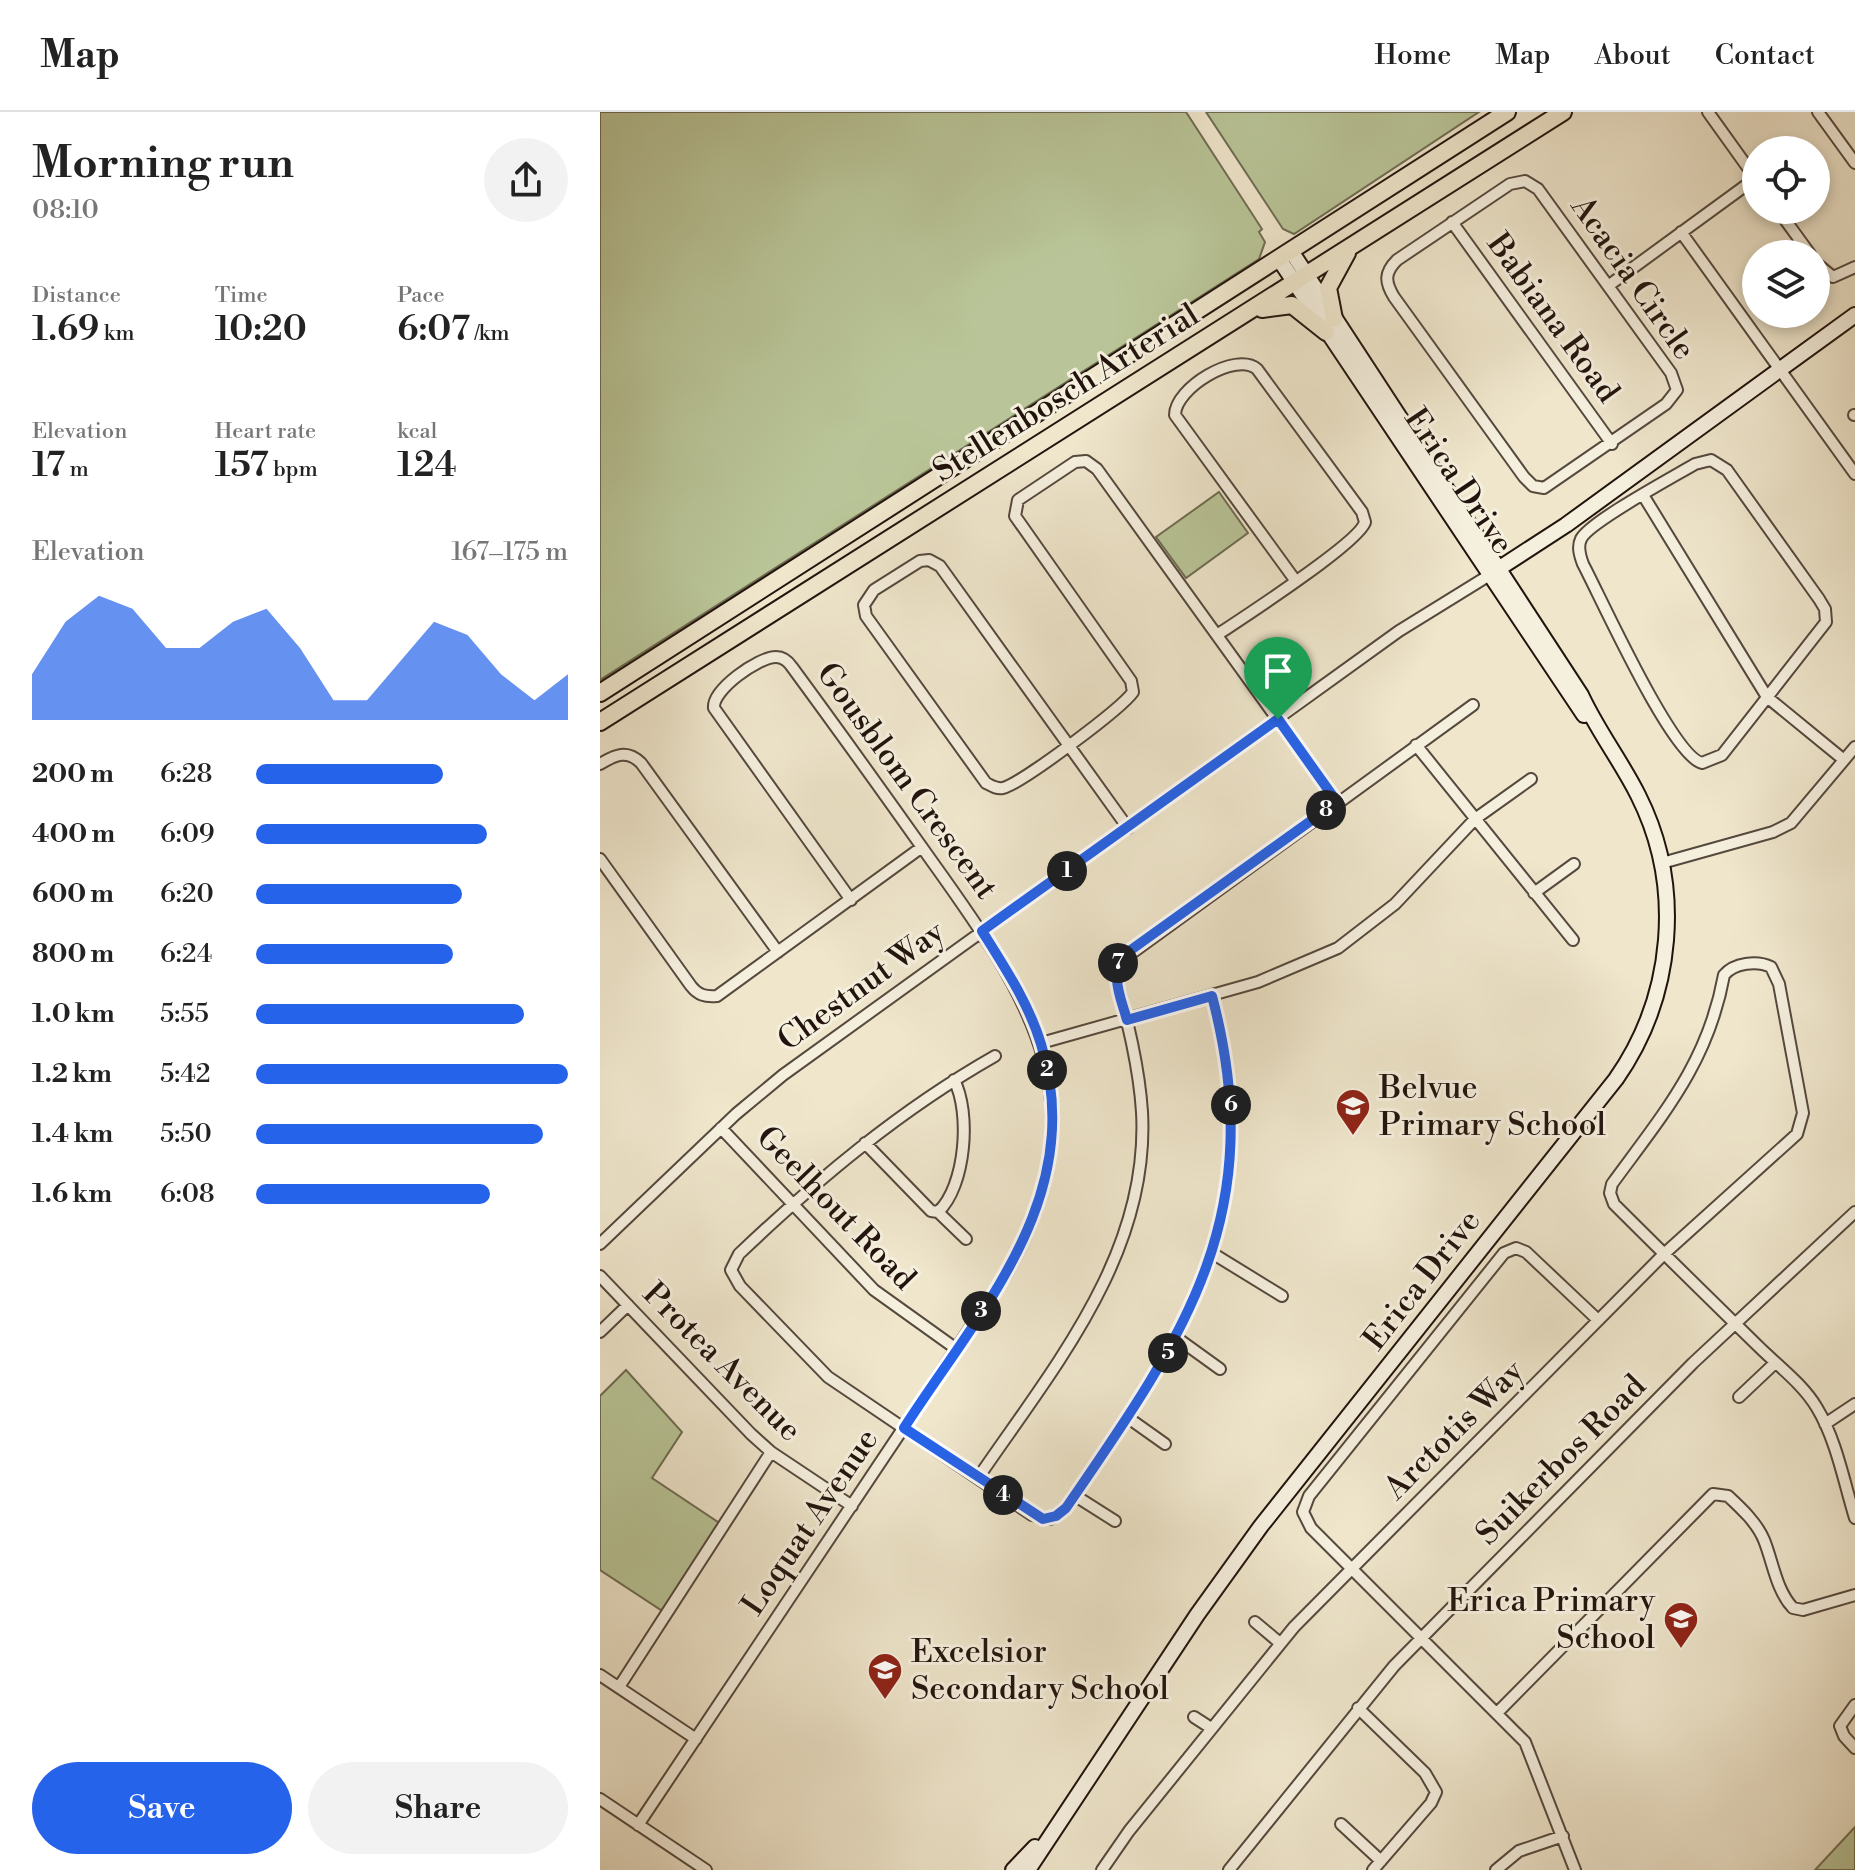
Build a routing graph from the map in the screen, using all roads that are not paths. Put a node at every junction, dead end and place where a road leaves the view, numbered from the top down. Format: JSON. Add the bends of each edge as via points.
{"nodes":[{"id":1,"x":1507,"y":112,"type":"edge"},
{"id":2,"x":1563,"y":112,"type":"edge"},
{"id":3,"x":1708,"y":112,"type":"edge"},
{"id":4,"x":1818,"y":112,"type":"edge"},
{"id":5,"x":1742,"y":159,"type":"edge"},
{"id":6,"x":1855,"y":163,"type":"edge"},
{"id":7,"x":1742,"y":189,"type":"edge"},
{"id":8,"x":1452,"y":222,"type":"junction"},
{"id":9,"x":1681,"y":232,"type":"junction"},
{"id":10,"x":1353,"y":246,"type":"junction"},
{"id":11,"x":1285,"y":255,"type":"junction"},
{"id":12,"x":1855,"y":267,"type":"edge"},
{"id":13,"x":1830,"y":275,"type":"edge"},
{"id":14,"x":1300,"y":280,"type":"junction"},
{"id":15,"x":1608,"y":286,"type":"junction"},
{"id":16,"x":1855,"y":315,"type":"edge"},
{"id":17,"x":1242,"y":317,"type":"junction"},
{"id":18,"x":1330,"y":325,"type":"junction"},
{"id":19,"x":1779,"y":369,"type":"junction"},
{"id":20,"x":1612,"y":444,"type":"junction"},
{"id":21,"x":1855,"y":453,"type":"edge"},
{"id":22,"x":1845,"y":460,"type":"junction"},
{"id":23,"x":1855,"y":474,"type":"edge"},
{"id":24,"x":1643,"y":495,"type":"junction"},
{"id":25,"x":1494,"y":572,"type":"junction"},
{"id":26,"x":1295,"y":580,"type":"junction"},
{"id":27,"x":1217,"y":635,"type":"junction"},
{"id":28,"x":600,"y":693,"type":"edge"},
{"id":29,"x":1767,"y":697,"type":"junction"},
{"id":30,"x":1473,"y":705,"type":"dead end"},
{"id":31,"x":1278,"y":719,"type":"junction"},
{"id":32,"x":600,"y":722,"type":"edge"},
{"id":33,"x":1068,"y":744,"type":"junction"},
{"id":34,"x":1416,"y":745,"type":"junction"},
{"id":35,"x":1855,"y":747,"type":"edge"},
{"id":36,"x":1844,"y":760,"type":"junction"},
{"id":37,"x":600,"y":764,"type":"edge"},
{"id":38,"x":1531,"y":779,"type":"dead end"},
{"id":39,"x":1337,"y":802,"type":"junction"},
{"id":40,"x":1475,"y":819,"type":"junction"},
{"id":41,"x":1128,"y":828,"type":"junction"},
{"id":42,"x":922,"y":847,"type":"junction"},
{"id":43,"x":600,"y":859,"type":"edge"},
{"id":44,"x":1662,"y":863,"type":"junction"},
{"id":45,"x":1574,"y":864,"type":"dead end"},
{"id":46,"x":1534,"y":893,"type":"junction"},
{"id":47,"x":851,"y":900,"type":"junction"},
{"id":48,"x":982,"y":931,"type":"junction"},
{"id":49,"x":1573,"y":940,"type":"dead end"},
{"id":50,"x":778,"y":952,"type":"junction"},
{"id":51,"x":1212,"y":996,"type":"junction"},
{"id":52,"x":1127,"y":1020,"type":"junction"},
{"id":53,"x":1041,"y":1043,"type":"junction"},
{"id":54,"x":995,"y":1056,"type":"dead end"},
{"id":55,"x":954,"y":1080,"type":"junction"},
{"id":56,"x":721,"y":1128,"type":"junction"},
{"id":57,"x":865,"y":1143,"type":"junction"},
{"id":58,"x":792,"y":1203,"type":"junction"},
{"id":59,"x":938,"y":1212,"type":"junction"},
{"id":60,"x":1855,"y":1212,"type":"edge"},
{"id":61,"x":966,"y":1239,"type":"dead end"},
{"id":62,"x":600,"y":1244,"type":"edge"},
{"id":63,"x":1212,"y":1253,"type":"junction"},
{"id":64,"x":1664,"y":1254,"type":"junction"},
{"id":65,"x":600,"y":1276,"type":"edge"},
{"id":66,"x":1282,"y":1296,"type":"dead end"},
{"id":67,"x":628,"y":1305,"type":"junction"},
{"id":68,"x":1598,"y":1320,"type":"junction"},
{"id":69,"x":1734,"y":1323,"type":"junction"},
{"id":70,"x":600,"y":1332,"type":"edge"},
{"id":71,"x":1177,"y":1338,"type":"junction"},
{"id":72,"x":955,"y":1348,"type":"junction"},
{"id":73,"x":1775,"y":1363,"type":"junction"},
{"id":74,"x":1220,"y":1369,"type":"dead end"},
{"id":75,"x":1739,"y":1397,"type":"dead end"},
{"id":76,"x":1855,"y":1404,"type":"edge"},
{"id":77,"x":1127,"y":1417,"type":"junction"},
{"id":78,"x":1825,"y":1424,"type":"junction"},
{"id":79,"x":904,"y":1428,"type":"junction"},
{"id":80,"x":1165,"y":1444,"type":"dead end"},
{"id":81,"x":771,"y":1452,"type":"junction"},
{"id":82,"x":978,"y":1478,"type":"junction"},
{"id":83,"x":1074,"y":1495,"type":"junction"},
{"id":84,"x":1852,"y":1500,"type":"edge"},
{"id":85,"x":852,"y":1506,"type":"junction"},
{"id":86,"x":1855,"y":1518,"type":"edge"},
{"id":87,"x":1115,"y":1521,"type":"dead end"},
{"id":88,"x":1353,"y":1568,"type":"junction"},
{"id":89,"x":1855,"y":1595,"type":"edge"},
{"id":90,"x":1255,"y":1622,"type":"dead end"},
{"id":91,"x":1422,"y":1638,"type":"junction"},
{"id":92,"x":1280,"y":1643,"type":"junction"},
{"id":93,"x":600,"y":1675,"type":"edge"},
{"id":94,"x":619,"y":1687,"type":"junction"},
{"id":95,"x":1855,"y":1705,"type":"edge"},
{"id":96,"x":1358,"y":1708,"type":"junction"},
{"id":97,"x":1497,"y":1713,"type":"junction"},
{"id":98,"x":1194,"y":1717,"type":"dead end"},
{"id":99,"x":1211,"y":1728,"type":"junction"},
{"id":100,"x":696,"y":1739,"type":"junction"},
{"id":101,"x":1855,"y":1748,"type":"edge"},
{"id":102,"x":600,"y":1799,"type":"edge"},
{"id":103,"x":1057,"y":1824,"type":"junction"},
{"id":104,"x":1341,"y":1824,"type":"dead end"},
{"id":105,"x":638,"y":1825,"type":"junction"},
{"id":106,"x":1563,"y":1836,"type":"junction"},
{"id":107,"x":1381,"y":1861,"type":"junction"},
{"id":108,"x":706,"y":1870,"type":"edge"},
{"id":109,"x":1013,"y":1870,"type":"edge"},
{"id":110,"x":1028,"y":1870,"type":"edge"},
{"id":111,"x":1102,"y":1870,"type":"edge"},
{"id":112,"x":1229,"y":1870,"type":"edge"},
{"id":113,"x":1373,"y":1870,"type":"edge"},
{"id":114,"x":1496,"y":1870,"type":"edge"},
{"id":115,"x":1575,"y":1870,"type":"edge"}],
"edges":[{"from":1,"to":11,"type":"main road","name":"Stellenbosch Arterial"},
{"from":2,"to":10,"type":"main road","name":"Stellenbosch Arterial"},
{"from":3,"to":5,"type":"street"},
{"from":4,"to":6,"type":"street"},
{"from":7,"to":9,"type":"street"},
{"from":8,"to":15,"type":"street","name":"Acacia Circle","via":[[1510,184],[1531,183]]},
{"from":8,"to":20,"type":"street","name":"Babiana Road"},
{"from":8,"to":20,"type":"street","name":"Acacia Circle","via":[[1389,270],[1388,287],[1403,310],[1533,486],[1549,487]]},
{"from":9,"to":15,"type":"street"},
{"from":9,"to":19,"type":"street"},
{"from":10,"to":14,"type":"main road","name":"Stellenbosch Arterial"},
{"from":10,"to":18,"type":"main road","via":[[1328,288]]},
{"from":11,"to":14,"type":"main road","name":"Erica Drive"},
{"from":11,"to":28,"type":"main road","name":"Stellenbosch Arterial"},
{"from":12,"to":13,"type":"street"},
{"from":14,"to":17,"type":"main road","name":"Stellenbosch Arterial"},
{"from":14,"to":18,"type":"main road","name":"Erica Drive"},
{"from":15,"to":20,"type":"street","name":"Acacia Circle","via":[[1675,379],[1677,390]]},
{"from":16,"to":19,"type":"main road"},
{"from":17,"to":18,"type":"main road","via":[[1289,304]]},
{"from":17,"to":32,"type":"main road","name":"Stellenbosch Arterial"},
{"from":18,"to":25,"type":"main road","name":"Erica Drive"},
{"from":19,"to":22,"type":"street"},
{"from":19,"to":25,"type":"main road"},
{"from":21,"to":22,"type":"street"},
{"from":22,"to":23,"type":"street"},
{"from":24,"to":29,"type":"street"},
{"from":24,"to":29,"type":"street","via":[[1705,460],[1721,464],[1823,604],[1822,632]]},
{"from":24,"to":29,"type":"street","via":[[1586,533],[1580,554],[1678,741],[1690,758],[1708,763],[1722,755]]},
{"from":25,"to":31,"type":"street","name":"Chestnut Way","via":[[1437,605]]},
{"from":25,"to":44,"type":"main road","name":"Erica Drive","via":[[1581,695],[1638,794]]},
{"from":26,"to":26,"type":"street","via":[[1175,415],[1184,392],[1237,362],[1257,369],[1364,518],[1359,534]]},
{"from":26,"to":27,"type":"street"},
{"from":27,"to":31,"type":"street"},
{"from":27,"to":33,"type":"street","via":[[1091,464],[1075,462],[1024,494],[1015,516],[1131,681],[1133,692]]},
{"from":29,"to":36,"type":"street"},
{"from":30,"to":34,"type":"street"},
{"from":31,"to":39,"type":"street"},
{"from":31,"to":41,"type":"street","name":"Chestnut Way"},
{"from":33,"to":33,"type":"street","via":[[1006,787],[986,783],[866,616],[867,597],[920,561],[940,566]]},
{"from":33,"to":41,"type":"street"},
{"from":34,"to":39,"type":"street"},
{"from":34,"to":40,"type":"street"},
{"from":35,"to":36,"type":"street"},
{"from":36,"to":44,"type":"street","via":[[1791,823]]},
{"from":37,"to":50,"type":"street","via":[[622,754],[641,763]]},
{"from":38,"to":40,"type":"street"},
{"from":39,"to":52,"type":"street","via":[[1118,963],[1115,974]]},
{"from":40,"to":46,"type":"street"},
{"from":40,"to":51,"type":"street","via":[[1395,904],[1349,942],[1287,972]]},
{"from":41,"to":48,"type":"street","name":"Chestnut Way"},
{"from":42,"to":47,"type":"street"},
{"from":42,"to":47,"type":"street","name":"Gousblom Crescent","via":[[788,662],[768,658],[722,687],[713,701],[721,722]]},
{"from":42,"to":48,"type":"street","name":"Gousblom Crescent"},
{"from":43,"to":50,"type":"street","via":[[702,996],[717,996]]},
{"from":44,"to":103,"type":"main road","name":"Erica Drive","via":[[1668,915],[1662,975],[1647,1025],[1625,1067],[1261,1526]]},
{"from":45,"to":46,"type":"street"},
{"from":46,"to":49,"type":"street"},
{"from":47,"to":50,"type":"street"},
{"from":48,"to":53,"type":"street","name":"Loquat Avenue"},
{"from":48,"to":56,"type":"street","name":"Chestnut Way","via":[[783,1075]]},
{"from":51,"to":52,"type":"street"},
{"from":51,"to":63,"type":"street","via":[[1231,1102],[1226,1186]]},
{"from":52,"to":53,"type":"street"},
{"from":52,"to":82,"type":"street","via":[[1142,1116],[1139,1173],[1125,1233],[1099,1295]]},
{"from":53,"to":72,"type":"street","name":"Loquat Avenue","via":[[1053,1131],[1040,1206],[1005,1276]]},
{"from":54,"to":55,"type":"street"},
{"from":55,"to":57,"type":"street"},
{"from":55,"to":59,"type":"street","via":[[963,1104],[963,1143],[953,1186]]},
{"from":56,"to":58,"type":"street","name":"Geelhout Road"},
{"from":56,"to":62,"type":"street","name":"Chestnut Way"},
{"from":57,"to":58,"type":"street"},
{"from":57,"to":59,"type":"street","via":[[931,1211]]},
{"from":58,"to":72,"type":"street","name":"Geelhout Road","via":[[886,1301]]},
{"from":58,"to":79,"type":"street","via":[[735,1259],[733,1277],[828,1377]]},
{"from":59,"to":61,"type":"street"},
{"from":60,"to":69,"type":"street","name":"Suikerbos Road"},
{"from":63,"to":66,"type":"street"},
{"from":63,"to":71,"type":"street"},
{"from":64,"to":64,"type":"street","name":"Arctotis Way","via":[[1614,1204],[1612,1184],[1689,1079],[1724,975],[1737,966],[1764,964],[1779,984],[1802,1126]]},
{"from":64,"to":68,"type":"street","name":"Arctotis Way"},
{"from":64,"to":69,"type":"street"},
{"from":65,"to":67,"type":"street","name":"Protea Avenue"},
{"from":67,"to":70,"type":"street"},
{"from":67,"to":81,"type":"street","name":"Protea Avenue"},
{"from":68,"to":88,"type":"street","name":"Arctotis Way"},
{"from":68,"to":88,"type":"street","via":[[1526,1252],[1516,1248],[1504,1253],[1304,1505],[1311,1528]]},
{"from":69,"to":73,"type":"street"},
{"from":69,"to":91,"type":"street","name":"Suikerbos Road"},
{"from":71,"to":74,"type":"street"},
{"from":71,"to":77,"type":"street"},
{"from":72,"to":79,"type":"street","name":"Loquat Avenue"},
{"from":73,"to":75,"type":"street"},
{"from":73,"to":78,"type":"street","via":[[1806,1394]]},
{"from":76,"to":78,"type":"street"},
{"from":77,"to":80,"type":"street"},
{"from":77,"to":83,"type":"street"},
{"from":78,"to":84,"type":"street"},
{"from":79,"to":82,"type":"street"},
{"from":79,"to":85,"type":"street","name":"Loquat Avenue"},
{"from":81,"to":85,"type":"street","name":"Protea Avenue"},
{"from":81,"to":94,"type":"street"},
{"from":82,"to":83,"type":"street","via":[[1032,1515],[1050,1519]]},
{"from":83,"to":87,"type":"street"},
{"from":84,"to":86,"type":"street"},
{"from":85,"to":100,"type":"street","name":"Loquat Avenue"},
{"from":88,"to":91,"type":"street"},
{"from":88,"to":92,"type":"street","name":"Arctotis Way"},
{"from":89,"to":97,"type":"street","via":[[1803,1610],[1793,1608],[1783,1596],[1755,1524],[1728,1496],[1713,1494]]},
{"from":90,"to":92,"type":"street"},
{"from":91,"to":96,"type":"street","name":"Suikerbos Road"},
{"from":91,"to":97,"type":"street"},
{"from":92,"to":99,"type":"street","name":"Arctotis Way"},
{"from":93,"to":94,"type":"street"},
{"from":94,"to":100,"type":"street"},
{"from":95,"to":101,"type":"street","via":[[1840,1726]]},
{"from":96,"to":107,"type":"street","via":[[1425,1773],[1436,1792]]},
{"from":96,"to":112,"type":"street","name":"Suikerbos Road"},
{"from":97,"to":106,"type":"street","via":[[1525,1742]]},
{"from":98,"to":99,"type":"street"},
{"from":99,"to":111,"type":"street","name":"Arctotis Way"},
{"from":100,"to":105,"type":"street","name":"Loquat Avenue"},
{"from":102,"to":105,"type":"street"},
{"from":103,"to":109,"type":"main road","name":"Erica Drive"},
{"from":103,"to":110,"type":"main road","name":"Erica Drive"},
{"from":104,"to":107,"type":"street"},
{"from":105,"to":108,"type":"street"},
{"from":106,"to":114,"type":"street","via":[[1519,1851]]},
{"from":106,"to":115,"type":"street"},
{"from":107,"to":113,"type":"street"}]}
